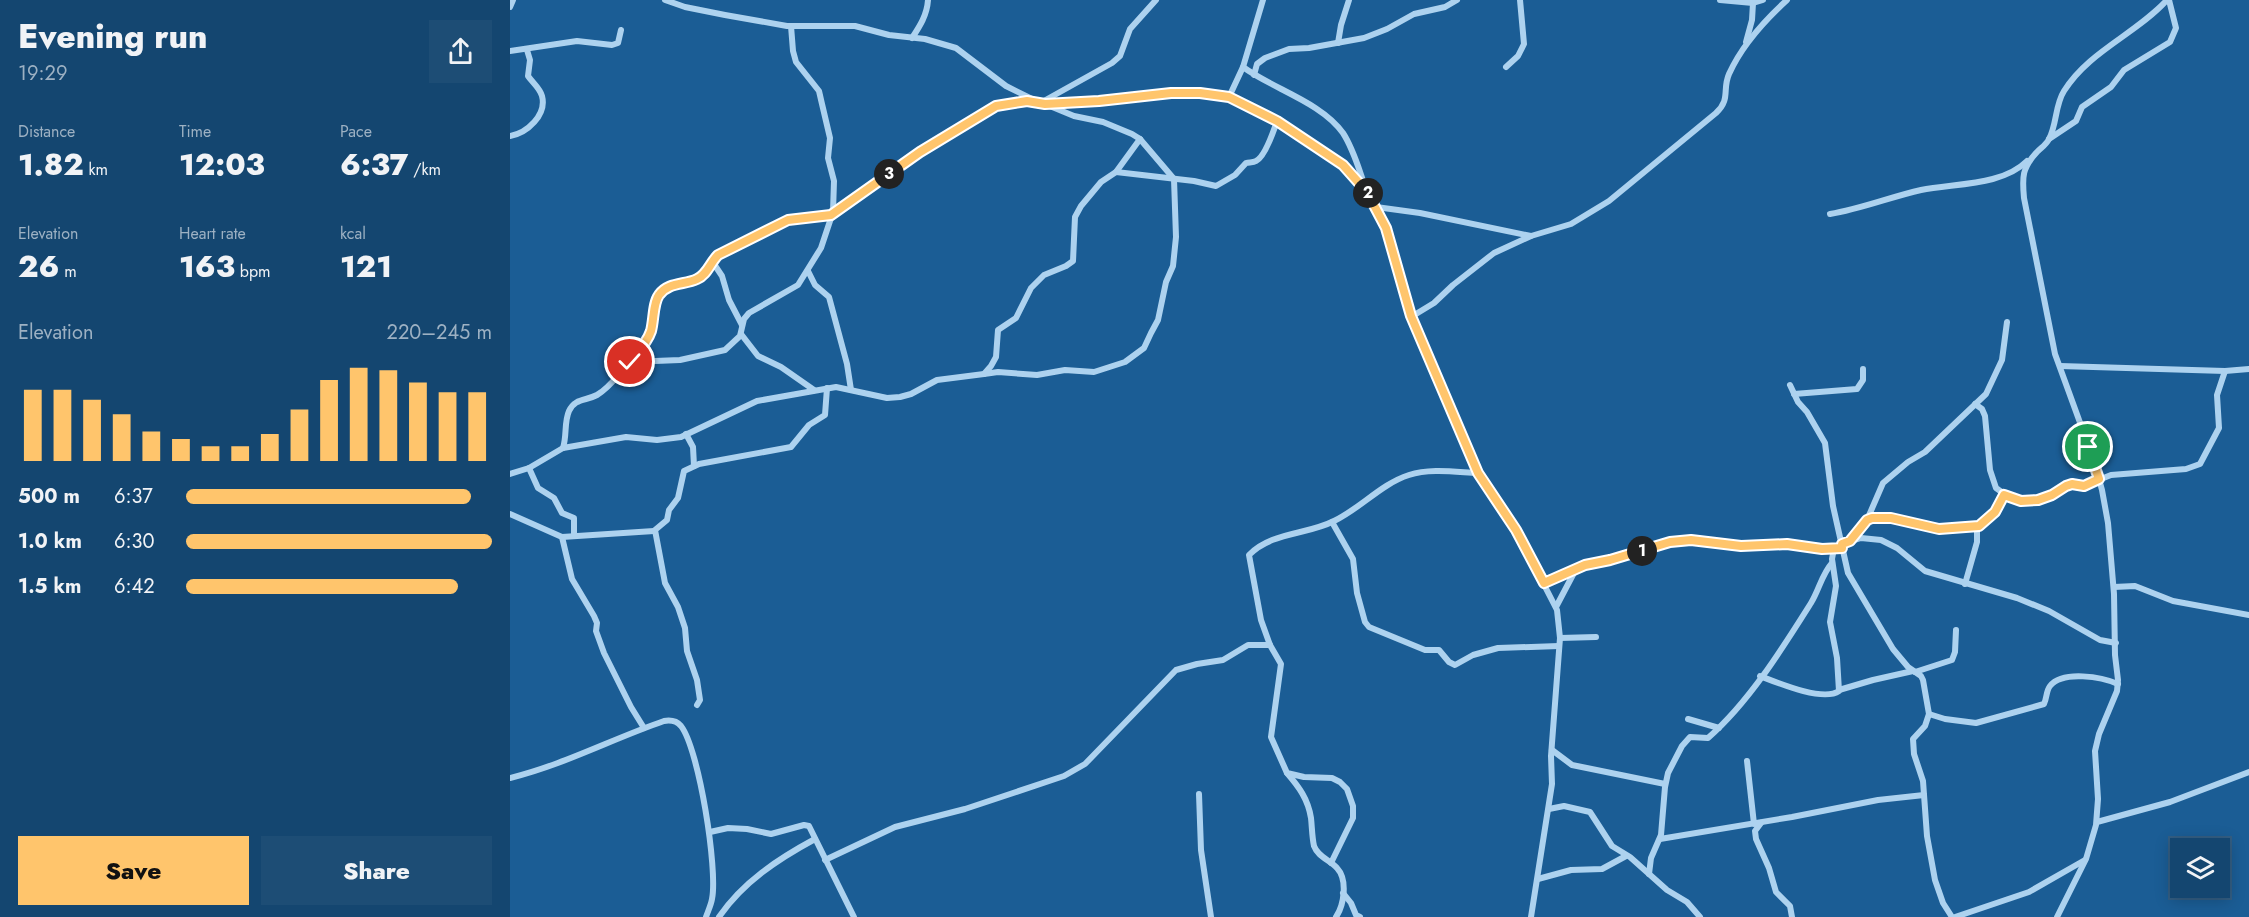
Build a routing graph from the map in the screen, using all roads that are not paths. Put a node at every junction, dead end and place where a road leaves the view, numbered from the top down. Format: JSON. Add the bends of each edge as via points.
{"nodes":[{"id":1,"x":513,"y":0,"type":"edge"},
{"id":2,"x":665,"y":0,"type":"edge"},
{"id":3,"x":928,"y":0,"type":"edge"},
{"id":4,"x":1263,"y":0,"type":"edge"},
{"id":5,"x":1349,"y":0,"type":"edge"},
{"id":6,"x":1457,"y":0,"type":"edge"},
{"id":7,"x":1520,"y":0,"type":"edge"},
{"id":8,"x":1720,"y":0,"type":"edge"},
{"id":9,"x":1763,"y":0,"type":"edge"},
{"id":10,"x":1787,"y":0,"type":"edge"},
{"id":11,"x":2168,"y":0,"type":"edge"},
{"id":12,"x":1152,"y":1,"type":"edge"},
{"id":13,"x":1753,"y":3,"type":"junction"},
{"id":14,"x":510,"y":7,"type":"edge"},
{"id":15,"x":791,"y":26,"type":"junction"},
{"id":16,"x":621,"y":30,"type":"dead end"},
{"id":17,"x":912,"y":38,"type":"junction"},
{"id":18,"x":1338,"y":43,"type":"junction"},
{"id":19,"x":1745,"y":45,"type":"junction"},
{"id":20,"x":527,"y":50,"type":"junction"},
{"id":21,"x":510,"y":51,"type":"edge"},
{"id":22,"x":1243,"y":67,"type":"junction"},
{"id":23,"x":1506,"y":67,"type":"dead end"},
{"id":24,"x":1254,"y":75,"type":"junction"},
{"id":25,"x":1229,"y":97,"type":"junction"},
{"id":26,"x":1041,"y":103,"type":"junction"},
{"id":27,"x":1277,"y":121,"type":"junction"},
{"id":28,"x":510,"y":136,"type":"edge"},
{"id":29,"x":1140,"y":139,"type":"junction"},
{"id":30,"x":2049,"y":140,"type":"junction"},
{"id":31,"x":2033,"y":156,"type":"junction"},
{"id":32,"x":1116,"y":172,"type":"junction"},
{"id":33,"x":1174,"y":179,"type":"junction"},
{"id":34,"x":1367,"y":192,"type":"junction"},
{"id":35,"x":1376,"y":207,"type":"junction"},
{"id":36,"x":1830,"y":214,"type":"dead end"},
{"id":37,"x":831,"y":215,"type":"junction"},
{"id":38,"x":1531,"y":236,"type":"junction"},
{"id":39,"x":712,"y":261,"type":"junction"},
{"id":40,"x":808,"y":272,"type":"junction"},
{"id":41,"x":1411,"y":316,"type":"junction"},
{"id":42,"x":2007,"y":322,"type":"dead end"},
{"id":43,"x":742,"y":325,"type":"junction"},
{"id":44,"x":741,"y":334,"type":"junction"},
{"id":45,"x":630,"y":362,"type":"junction"},
{"id":46,"x":2060,"y":366,"type":"junction"},
{"id":47,"x":1863,"y":369,"type":"dead end"},
{"id":48,"x":2249,"y":369,"type":"edge"},
{"id":49,"x":2225,"y":371,"type":"junction"},
{"id":50,"x":984,"y":374,"type":"junction"},
{"id":51,"x":1790,"y":385,"type":"dead end"},
{"id":52,"x":827,"y":388,"type":"junction"},
{"id":53,"x":814,"y":390,"type":"junction"},
{"id":54,"x":851,"y":390,"type":"junction"},
{"id":55,"x":1794,"y":394,"type":"junction"},
{"id":56,"x":1975,"y":404,"type":"junction"},
{"id":57,"x":686,"y":435,"type":"junction"},
{"id":58,"x":563,"y":448,"type":"junction"},
{"id":59,"x":694,"y":466,"type":"junction"},
{"id":60,"x":529,"y":468,"type":"junction"},
{"id":61,"x":1478,"y":473,"type":"junction"},
{"id":62,"x":510,"y":474,"type":"edge"},
{"id":63,"x":2099,"y":479,"type":"junction"},
{"id":64,"x":2004,"y":495,"type":"junction"},
{"id":65,"x":510,"y":514,"type":"edge"},
{"id":66,"x":1867,"y":520,"type":"junction"},
{"id":67,"x":1332,"y":522,"type":"junction"},
{"id":68,"x":1977,"y":526,"type":"junction"},
{"id":69,"x":654,"y":531,"type":"junction"},
{"id":70,"x":574,"y":536,"type":"junction"},
{"id":71,"x":562,"y":537,"type":"junction"},
{"id":72,"x":1850,"y":541,"type":"junction"},
{"id":73,"x":1842,"y":546,"type":"junction"},
{"id":74,"x":1834,"y":548,"type":"junction"},
{"id":75,"x":1832,"y":563,"type":"junction"},
{"id":76,"x":1576,"y":568,"type":"junction"},
{"id":77,"x":1544,"y":583,"type":"junction"},
{"id":78,"x":1965,"y":584,"type":"junction"},
{"id":79,"x":2114,"y":587,"type":"junction"},
{"id":80,"x":1556,"y":607,"type":"junction"},
{"id":81,"x":2249,"y":615,"type":"edge"},
{"id":82,"x":1956,"y":630,"type":"dead end"},
{"id":83,"x":1596,"y":637,"type":"dead end"},
{"id":84,"x":1560,"y":638,"type":"junction"},
{"id":85,"x":2116,"y":643,"type":"junction"},
{"id":86,"x":1270,"y":645,"type":"junction"},
{"id":87,"x":1559,"y":646,"type":"junction"},
{"id":88,"x":1914,"y":671,"type":"junction"},
{"id":89,"x":1760,"y":676,"type":"junction"},
{"id":90,"x":2118,"y":684,"type":"junction"},
{"id":91,"x":1839,"y":690,"type":"junction"},
{"id":92,"x":697,"y":705,"type":"dead end"},
{"id":93,"x":1929,"y":714,"type":"junction"},
{"id":94,"x":1688,"y":719,"type":"dead end"},
{"id":95,"x":644,"y":728,"type":"junction"},
{"id":96,"x":1719,"y":728,"type":"junction"},
{"id":97,"x":1552,"y":750,"type":"junction"},
{"id":98,"x":1747,"y":761,"type":"dead end"},
{"id":99,"x":2249,"y":772,"type":"edge"},
{"id":100,"x":1287,"y":773,"type":"junction"},
{"id":101,"x":510,"y":778,"type":"edge"},
{"id":102,"x":1665,"y":784,"type":"junction"},
{"id":103,"x":1199,"y":794,"type":"dead end"},
{"id":104,"x":1924,"y":795,"type":"junction"},
{"id":105,"x":1549,"y":809,"type":"junction"},
{"id":106,"x":1762,"y":822,"type":"junction"},
{"id":107,"x":2097,"y":822,"type":"junction"},
{"id":108,"x":1754,"y":824,"type":"junction"},
{"id":109,"x":710,"y":832,"type":"junction"},
{"id":110,"x":815,"y":838,"type":"junction"},
{"id":111,"x":1660,"y":839,"type":"junction"},
{"id":112,"x":1626,"y":856,"type":"junction"},
{"id":113,"x":825,"y":860,"type":"junction"},
{"id":114,"x":2086,"y":860,"type":"junction"},
{"id":115,"x":1331,"y":863,"type":"junction"},
{"id":116,"x":1649,"y":874,"type":"junction"},
{"id":117,"x":1538,"y":879,"type":"junction"},
{"id":118,"x":1343,"y":893,"type":"junction"},
{"id":119,"x":706,"y":917,"type":"edge"},
{"id":120,"x":718,"y":917,"type":"edge"},
{"id":121,"x":854,"y":917,"type":"edge"},
{"id":122,"x":1211,"y":917,"type":"edge"},
{"id":123,"x":1336,"y":917,"type":"edge"},
{"id":124,"x":1360,"y":917,"type":"edge"},
{"id":125,"x":1532,"y":917,"type":"edge"},
{"id":126,"x":1700,"y":917,"type":"edge"},
{"id":127,"x":1792,"y":917,"type":"edge"},
{"id":128,"x":1953,"y":917,"type":"edge"},
{"id":129,"x":2056,"y":917,"type":"edge"}],
"edges":[{"from":1,"to":14,"type":"street"},
{"from":2,"to":15,"type":"street"},
{"from":3,"to":17,"type":"street","via":[[921,25]]},
{"from":4,"to":22,"type":"street"},
{"from":5,"to":18,"type":"street"},
{"from":6,"to":18,"type":"street","via":[[1445,8],[1414,14],[1364,38]]},
{"from":7,"to":23,"type":"street","via":[[1524,44]]},
{"from":8,"to":13,"type":"street"},
{"from":9,"to":13,"type":"street"},
{"from":10,"to":19,"type":"street"},
{"from":11,"to":30,"type":"street","via":[[2074,76],[2061,95]]},
{"from":11,"to":30,"type":"street","via":[[2176,28],[2170,42],[2124,70],[2111,87],[2082,107],[2076,121]]},
{"from":12,"to":26,"type":"street","via":[[1130,29],[1120,56]]},
{"from":13,"to":19,"type":"street"},
{"from":15,"to":17,"type":"street","via":[[855,26]]},
{"from":15,"to":37,"type":"street","via":[[796,62],[819,91],[830,138],[828,158],[834,181]]},
{"from":16,"to":20,"type":"street","via":[[618,43],[612,45],[577,41]]},
{"from":17,"to":26,"type":"street","via":[[956,48],[1006,86]]},
{"from":18,"to":24,"type":"street","via":[[1278,52],[1257,64]]},
{"from":19,"to":38,"type":"street","via":[[1729,75],[1724,105],[1716,113],[1609,201],[1572,224]]},
{"from":20,"to":21,"type":"street"},
{"from":20,"to":28,"type":"street","via":[[528,76],[541,93],[542,103],[530,127]]},
{"from":22,"to":24,"type":"street"},
{"from":22,"to":25,"type":"street"},
{"from":24,"to":34,"type":"street","via":[[1333,121],[1352,148]]},
{"from":25,"to":26,"type":"street","via":[[1171,93]]},
{"from":25,"to":27,"type":"street"},
{"from":26,"to":29,"type":"street","via":[[1103,122]]},
{"from":26,"to":37,"type":"street","via":[[996,106],[920,152]]},
{"from":27,"to":33,"type":"street","via":[[1260,158],[1246,163],[1222,184]]},
{"from":27,"to":34,"type":"street","via":[[1343,165]]},
{"from":29,"to":32,"type":"street"},
{"from":29,"to":33,"type":"street"},
{"from":30,"to":31,"type":"street"},
{"from":31,"to":36,"type":"street","via":[[2017,170],[1998,178],[1923,190]]},
{"from":31,"to":46,"type":"street","via":[[2025,170],[2024,198]]},
{"from":32,"to":33,"type":"street"},
{"from":32,"to":50,"type":"street","via":[[1101,182],[1078,212],[1073,261],[1044,275],[1031,288],[1019,315],[998,330],[996,357]]},
{"from":33,"to":50,"type":"street","via":[[1173,266],[1158,320],[1144,348],[1125,362],[1094,372]]},
{"from":34,"to":35,"type":"street"},
{"from":35,"to":38,"type":"street"},
{"from":35,"to":41,"type":"street","via":[[1386,228]]},
{"from":37,"to":39,"type":"street","via":[[788,220]]},
{"from":37,"to":40,"type":"street","via":[[824,243]]},
{"from":38,"to":41,"type":"street","via":[[1494,253],[1434,303]]},
{"from":39,"to":43,"type":"street"},
{"from":39,"to":45,"type":"street","via":[[699,279],[660,293],[650,333]]},
{"from":40,"to":43,"type":"street","via":[[795,287],[755,309]]},
{"from":40,"to":54,"type":"street","via":[[815,285],[829,297]]},
{"from":41,"to":61,"type":"street"},
{"from":42,"to":56,"type":"street","via":[[2002,360],[1986,394]]},
{"from":43,"to":44,"type":"street"},
{"from":44,"to":45,"type":"street","via":[[725,350],[680,360]]},
{"from":44,"to":53,"type":"street","via":[[758,356]]},
{"from":45,"to":58,"type":"street","via":[[599,394],[574,403],[568,412]]},
{"from":46,"to":49,"type":"street"},
{"from":46,"to":63,"type":"street"},
{"from":47,"to":55,"type":"street","via":[[1863,380],[1857,389]]},
{"from":48,"to":49,"type":"street"},
{"from":49,"to":63,"type":"street","via":[[2217,395],[2219,428],[2203,462],[2186,470],[2124,473]]},
{"from":50,"to":54,"type":"street","via":[[937,380],[900,397]]},
{"from":51,"to":55,"type":"street"},
{"from":52,"to":53,"type":"street"},
{"from":52,"to":54,"type":"street"},
{"from":52,"to":59,"type":"street","via":[[825,416],[809,425],[791,447]]},
{"from":53,"to":57,"type":"street","via":[[752,402]]},
{"from":55,"to":73,"type":"street","via":[[1825,443]]},
{"from":56,"to":64,"type":"street","via":[[1984,412],[1987,422],[1993,484]]},
{"from":56,"to":66,"type":"street","via":[[1925,452],[1883,483]]},
{"from":57,"to":58,"type":"street","via":[[657,440],[626,437]]},
{"from":57,"to":59,"type":"street","via":[[693,447]]},
{"from":58,"to":60,"type":"street"},
{"from":59,"to":69,"type":"street","via":[[682,473],[678,498],[667,520]]},
{"from":60,"to":62,"type":"street"},
{"from":60,"to":70,"type":"street","via":[[538,488],[554,498],[562,513],[574,518]]},
{"from":61,"to":67,"type":"street","via":[[1436,471],[1409,475],[1388,484],[1361,506]]},
{"from":61,"to":77,"type":"street","via":[[1516,530]]},
{"from":63,"to":64,"type":"street","via":[[2084,486],[2066,486],[2038,500],[2021,501]]},
{"from":63,"to":79,"type":"street"},
{"from":64,"to":68,"type":"street","via":[[1995,512]]},
{"from":65,"to":71,"type":"street"},
{"from":66,"to":68,"type":"street","via":[[1891,518],[1939,529]]},
{"from":66,"to":72,"type":"street"},
{"from":67,"to":86,"type":"street","via":[[1277,537],[1250,553],[1261,620]]},
{"from":67,"to":87,"type":"street","via":[[1353,559],[1367,626],[1425,650],[1439,650],[1455,665],[1498,648]]},
{"from":68,"to":78,"type":"street","via":[[1977,542]]},
{"from":69,"to":70,"type":"street"},
{"from":69,"to":92,"type":"street","via":[[665,583],[678,607],[698,680]]},
{"from":70,"to":71,"type":"street"},
{"from":71,"to":95,"type":"street","via":[[572,579],[597,622],[604,653]]},
{"from":72,"to":73,"type":"street"},
{"from":72,"to":78,"type":"street","via":[[1881,540],[1925,571]]},
{"from":73,"to":74,"type":"street"},
{"from":73,"to":88,"type":"street","via":[[1853,583],[1893,649]]},
{"from":74,"to":75,"type":"street"},
{"from":74,"to":76,"type":"street","via":[[1679,541]]},
{"from":75,"to":89,"type":"street","via":[[1812,602]]},
{"from":75,"to":91,"type":"street","via":[[1836,586],[1830,622]]},
{"from":76,"to":77,"type":"street"},
{"from":76,"to":80,"type":"street"},
{"from":77,"to":80,"type":"street"},
{"from":78,"to":85,"type":"street","via":[[2017,598],[2100,640]]},
{"from":79,"to":81,"type":"street","via":[[2134,585],[2173,601]]},
{"from":79,"to":85,"type":"street"},
{"from":80,"to":84,"type":"street"},
{"from":82,"to":88,"type":"street","via":[[1952,660]]},
{"from":83,"to":84,"type":"street"},
{"from":84,"to":87,"type":"street"},
{"from":85,"to":90,"type":"street"},
{"from":86,"to":100,"type":"street","via":[[1281,664],[1271,737]]},
{"from":86,"to":113,"type":"street","via":[[1248,645],[1223,660],[1176,670],[1084,764],[1064,776],[965,809],[895,826]]},
{"from":87,"to":97,"type":"street"},
{"from":88,"to":91,"type":"street"},
{"from":88,"to":93,"type":"street","via":[[1923,680]]},
{"from":89,"to":91,"type":"street","via":[[1817,694],[1832,695]]},
{"from":89,"to":96,"type":"street"},
{"from":90,"to":93,"type":"street","via":[[2087,676],[2060,678],[2050,686],[2044,704],[1978,722]]},
{"from":90,"to":107,"type":"street","via":[[2096,751]]},
{"from":93,"to":104,"type":"street","via":[[1913,742]]},
{"from":94,"to":96,"type":"street"},
{"from":95,"to":101,"type":"street","via":[[542,770]]},
{"from":95,"to":109,"type":"street","via":[[671,720],[680,726],[691,752]]},
{"from":96,"to":102,"type":"street","via":[[1705,738],[1685,740]]},
{"from":97,"to":102,"type":"street","via":[[1572,765]]},
{"from":97,"to":105,"type":"street"},
{"from":98,"to":108,"type":"street"},
{"from":99,"to":107,"type":"street","via":[[2160,805]]},
{"from":100,"to":115,"type":"street","via":[[1303,792],[1317,851]]},
{"from":100,"to":115,"type":"street","via":[[1332,778],[1347,789],[1353,818]]},
{"from":102,"to":111,"type":"street"},
{"from":103,"to":122,"type":"street","via":[[1201,850]]},
{"from":104,"to":106,"type":"street"},
{"from":104,"to":128,"type":"street","via":[[1935,880]]},
{"from":105,"to":112,"type":"street","via":[[1564,806],[1590,812],[1608,841]]},
{"from":105,"to":117,"type":"street"},
{"from":106,"to":108,"type":"street"},
{"from":106,"to":127,"type":"street","via":[[1755,831],[1756,839],[1776,892],[1790,906]]},
{"from":107,"to":114,"type":"street"},
{"from":108,"to":111,"type":"street"},
{"from":109,"to":110,"type":"street","via":[[728,828],[771,834],[804,825]]},
{"from":109,"to":119,"type":"street","via":[[712,898]]},
{"from":110,"to":113,"type":"street"},
{"from":110,"to":120,"type":"street","via":[[752,880]]},
{"from":111,"to":116,"type":"street"},
{"from":112,"to":116,"type":"street"},
{"from":112,"to":117,"type":"street","via":[[1602,869],[1571,870]]},
{"from":113,"to":121,"type":"street"},
{"from":114,"to":128,"type":"street","via":[[2029,892]]},
{"from":114,"to":129,"type":"street"},
{"from":115,"to":118,"type":"street","via":[[1340,873]]},
{"from":116,"to":126,"type":"street","via":[[1687,902]]},
{"from":117,"to":125,"type":"street"},
{"from":118,"to":123,"type":"street"},
{"from":118,"to":124,"type":"street"}]}
